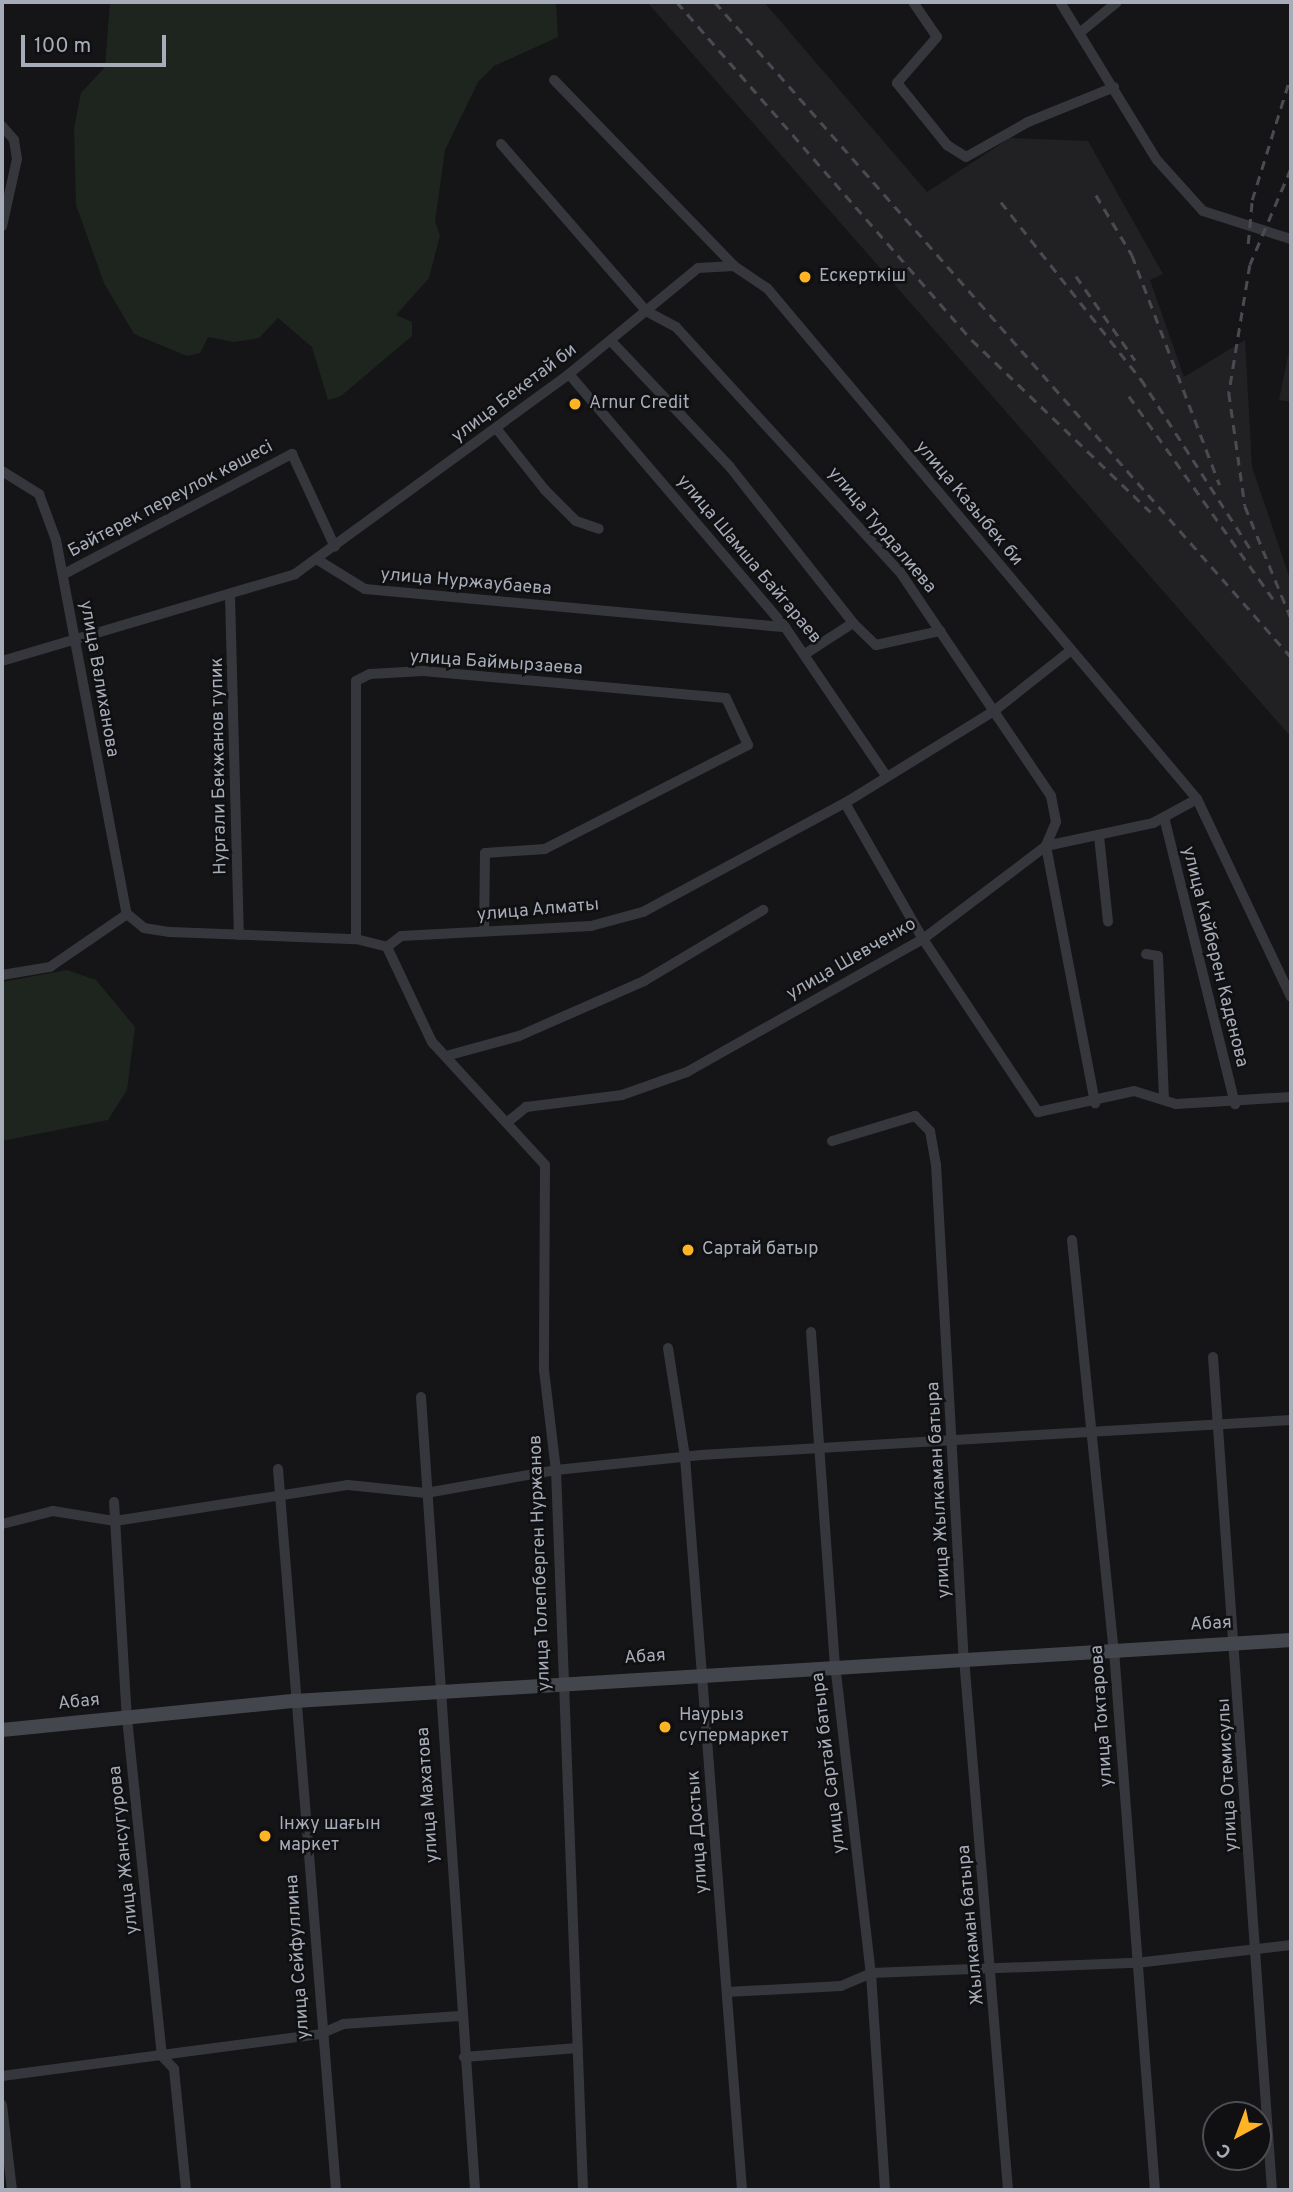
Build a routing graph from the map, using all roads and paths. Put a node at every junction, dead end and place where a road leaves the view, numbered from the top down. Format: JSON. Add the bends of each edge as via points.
{"nodes":[{"id":1,"x":913,"y":2,"type":"edge"},
{"id":2,"x":1060,"y":2,"type":"edge"},
{"id":3,"x":1117,"y":2,"type":"edge"},
{"id":4,"x":1082,"y":32,"type":"junction"},
{"id":5,"x":554,"y":80,"type":"dead end"},
{"id":6,"x":1114,"y":87,"type":"junction"},
{"id":7,"x":2,"y":126,"type":"edge"},
{"id":8,"x":501,"y":144,"type":"dead end"},
{"id":9,"x":2,"y":226,"type":"edge"},
{"id":10,"x":1291,"y":239,"type":"edge"},
{"id":11,"x":734,"y":266,"type":"junction"},
{"id":12,"x":646,"y":311,"type":"junction"},
{"id":13,"x":611,"y":341,"type":"junction"},
{"id":14,"x":569,"y":374,"type":"junction"},
{"id":15,"x":496,"y":428,"type":"junction"},
{"id":16,"x":2,"y":471,"type":"edge"},
{"id":17,"x":600,"y":529,"type":"dead end"},
{"id":18,"x":335,"y":547,"type":"junction"},
{"id":19,"x":318,"y":560,"type":"junction"},
{"id":20,"x":64,"y":574,"type":"junction"},
{"id":21,"x":230,"y":596,"type":"junction"},
{"id":22,"x":853,"y":623,"type":"junction"},
{"id":23,"x":785,"y":627,"type":"junction"},
{"id":24,"x":940,"y":631,"type":"junction"},
{"id":25,"x":75,"y":641,"type":"junction"},
{"id":26,"x":1070,"y":651,"type":"junction"},
{"id":27,"x":806,"y":654,"type":"junction"},
{"id":28,"x":2,"y":661,"type":"edge"},
{"id":29,"x":995,"y":711,"type":"junction"},
{"id":30,"x":887,"y":777,"type":"junction"},
{"id":31,"x":1197,"y":799,"type":"junction"},
{"id":32,"x":845,"y":803,"type":"junction"},
{"id":33,"x":1164,"y":817,"type":"junction"},
{"id":34,"x":1099,"y":836,"type":"junction"},
{"id":35,"x":1046,"y":846,"type":"junction"},
{"id":36,"x":762,"y":910,"type":"dead end"},
{"id":37,"x":127,"y":914,"type":"junction"},
{"id":38,"x":1108,"y":922,"type":"dead end"},
{"id":39,"x":484,"y":931,"type":"junction"},
{"id":40,"x":239,"y":935,"type":"junction"},
{"id":41,"x":356,"y":939,"type":"junction"},
{"id":42,"x":923,"y":939,"type":"junction"},
{"id":43,"x":387,"y":947,"type":"junction"},
{"id":44,"x":1146,"y":954,"type":"dead end"},
{"id":45,"x":2,"y":975,"type":"edge"},
{"id":46,"x":1291,"y":998,"type":"edge"},
{"id":47,"x":446,"y":1056,"type":"junction"},
{"id":48,"x":1291,"y":1097,"type":"edge"},
{"id":49,"x":1164,"y":1099,"type":"junction"},
{"id":50,"x":1095,"y":1103,"type":"junction"},
{"id":51,"x":1235,"y":1104,"type":"junction"},
{"id":52,"x":510,"y":1120,"type":"junction"},
{"id":53,"x":832,"y":1141,"type":"dead end"},
{"id":54,"x":1072,"y":1240,"type":"dead end"},
{"id":55,"x":811,"y":1332,"type":"dead end"},
{"id":56,"x":668,"y":1348,"type":"dead end"},
{"id":57,"x":1213,"y":1357,"type":"dead end"},
{"id":58,"x":421,"y":1397,"type":"dead end"},
{"id":59,"x":1291,"y":1420,"type":"edge"},
{"id":60,"x":1219,"y":1424,"type":"junction"},
{"id":61,"x":1093,"y":1434,"type":"junction"},
{"id":62,"x":953,"y":1444,"type":"junction"},
{"id":63,"x":819,"y":1451,"type":"junction"},
{"id":64,"x":685,"y":1457,"type":"junction"},
{"id":65,"x":278,"y":1469,"type":"dead end"},
{"id":66,"x":556,"y":1470,"type":"junction"},
{"id":67,"x":426,"y":1493,"type":"junction"},
{"id":68,"x":280,"y":1499,"type":"junction"},
{"id":69,"x":114,"y":1502,"type":"dead end"},
{"id":70,"x":115,"y":1521,"type":"junction"},
{"id":71,"x":2,"y":1524,"type":"edge"},
{"id":72,"x":1291,"y":1640,"type":"edge"},
{"id":73,"x":1237,"y":1643,"type":"junction"},
{"id":74,"x":1114,"y":1650,"type":"junction"},
{"id":75,"x":964,"y":1658,"type":"junction"},
{"id":76,"x":835,"y":1664,"type":"junction"},
{"id":77,"x":703,"y":1673,"type":"junction"},
{"id":78,"x":562,"y":1684,"type":"junction"},
{"id":79,"x":438,"y":1692,"type":"junction"},
{"id":80,"x":295,"y":1701,"type":"junction"},
{"id":81,"x":127,"y":1718,"type":"junction"},
{"id":82,"x":2,"y":1730,"type":"edge"},
{"id":83,"x":1291,"y":1945,"type":"edge"},
{"id":84,"x":1255,"y":1949,"type":"junction"},
{"id":85,"x":1136,"y":1963,"type":"junction"},
{"id":86,"x":992,"y":1970,"type":"junction"},
{"id":87,"x":871,"y":1973,"type":"junction"},
{"id":88,"x":727,"y":1992,"type":"junction"},
{"id":89,"x":460,"y":2016,"type":"junction"},
{"id":90,"x":320,"y":2034,"type":"junction"},
{"id":91,"x":578,"y":2048,"type":"junction"},
{"id":92,"x":162,"y":2056,"type":"junction"},
{"id":93,"x":464,"y":2057,"type":"junction"},
{"id":94,"x":2,"y":2076,"type":"edge"},
{"id":95,"x":2,"y":2105,"type":"edge"},
{"id":96,"x":12,"y":2190,"type":"edge"},
{"id":97,"x":186,"y":2190,"type":"edge"},
{"id":98,"x":336,"y":2190,"type":"edge"},
{"id":99,"x":475,"y":2190,"type":"edge"},
{"id":100,"x":583,"y":2190,"type":"edge"},
{"id":101,"x":742,"y":2190,"type":"edge"},
{"id":102,"x":885,"y":2190,"type":"edge"},
{"id":103,"x":1008,"y":2190,"type":"edge"},
{"id":104,"x":1155,"y":2190,"type":"edge"},
{"id":105,"x":1272,"y":2190,"type":"edge"}],
"edges":[{"from":1,"to":6,"type":"street","via":[[937,37],[897,83],[947,145],[966,157],[1028,122]]},
{"from":2,"to":4,"type":"street"},
{"from":3,"to":4,"type":"street"},
{"from":4,"to":6,"type":"street"},
{"from":5,"to":11,"type":"street","name":"улица Казыбек би"},
{"from":6,"to":10,"type":"street","via":[[1157,160],[1203,211]]},
{"from":7,"to":9,"type":"street","via":[[14,140],[17,159]]},
{"from":8,"to":12,"type":"street","name":"улица Турдалиева"},
{"from":11,"to":12,"type":"street","name":"улица Бекетай би","via":[[698,268]]},
{"from":11,"to":26,"type":"street","name":"улица Казыбек би","via":[[767,288]]},
{"from":12,"to":13,"type":"street","name":"улица Бекетай би"},
{"from":12,"to":24,"type":"street","name":"улица Турдалиева","via":[[676,327],[853,517]]},
{"from":13,"to":14,"type":"street","name":"улица Бекетай би"},
{"from":13,"to":22,"type":"street","via":[[730,467]]},
{"from":14,"to":15,"type":"street","name":"улица Бекетай би"},
{"from":14,"to":23,"type":"street","name":"улица Шамша Байгараев"},
{"from":15,"to":17,"type":"street","via":[[552,498],[576,521]]},
{"from":15,"to":18,"type":"street","name":"улица Бекетай би"},
{"from":16,"to":20,"type":"street","name":"улица Валиханова","via":[[39,494]]},
{"from":18,"to":19,"type":"street","name":"улица Бекетай би"},
{"from":18,"to":20,"type":"street","name":"Бәйтерек переулок көшесі","via":[[292,454]]},
{"from":19,"to":21,"type":"street"},
{"from":19,"to":23,"type":"street","name":"улица Нуржаубаева","via":[[365,589]]},
{"from":20,"to":25,"type":"street","name":"улица Валиханова"},
{"from":21,"to":25,"type":"street"},
{"from":21,"to":40,"type":"street","name":"Нургали Бекжанов тупик"},
{"from":22,"to":24,"type":"street","via":[[876,645]]},
{"from":22,"to":27,"type":"street"},
{"from":23,"to":27,"type":"street","name":"улица Шамша Байгараев"},
{"from":24,"to":29,"type":"street","name":"улица Турдалиева"},
{"from":25,"to":28,"type":"street"},
{"from":25,"to":37,"type":"street","name":"улица Валиханова"},
{"from":26,"to":29,"type":"street","name":"улица Алматы"},
{"from":26,"to":31,"type":"street","name":"улица Казыбек би"},
{"from":27,"to":30,"type":"street","name":"улица Шамша Байгараев"},
{"from":29,"to":30,"type":"street","name":"улица Алматы"},
{"from":29,"to":35,"type":"street","name":"улица Турдалиева","via":[[1051,796],[1056,822]]},
{"from":30,"to":32,"type":"street","name":"улица Алматы"},
{"from":31,"to":33,"type":"street","name":"улица Шевченко"},
{"from":31,"to":46,"type":"street","name":"улица Казыбек би"},
{"from":32,"to":39,"type":"street","name":"улица Алматы","via":[[643,912],[591,926]]},
{"from":32,"to":42,"type":"street"},
{"from":33,"to":34,"type":"street","name":"улица Шевченко"},
{"from":33,"to":51,"type":"street","name":"улица Кайберен Каденова"},
{"from":34,"to":35,"type":"street","name":"улица Шевченко"},
{"from":34,"to":38,"type":"street"},
{"from":35,"to":42,"type":"street","name":"улица Шевченко"},
{"from":35,"to":50,"type":"street","name":"улица Турдалиева"},
{"from":36,"to":47,"type":"street","via":[[644,981],[519,1036]]},
{"from":37,"to":40,"type":"street","via":[[144,928]]},
{"from":37,"to":45,"type":"street","via":[[50,967]]},
{"from":39,"to":41,"type":"street","name":"улица Баймырзаева","via":[[485,853],[545,849],[748,745],[726,698],[423,671],[370,674],[356,681]]},
{"from":39,"to":43,"type":"street","name":"улица Алматы","via":[[401,936]]},
{"from":40,"to":41,"type":"street"},
{"from":41,"to":43,"type":"street"},
{"from":42,"to":50,"type":"street","via":[[1038,1112]]},
{"from":42,"to":52,"type":"street","name":"улица Шевченко","via":[[687,1072],[622,1095],[526,1107]]},
{"from":43,"to":47,"type":"street","name":"улица Толепберген Нуржанов","via":[[432,1042]]},
{"from":44,"to":49,"type":"street","via":[[1158,956]]},
{"from":47,"to":52,"type":"street","name":"улица Толепберген Нуржанов"},
{"from":48,"to":51,"type":"street"},
{"from":49,"to":50,"type":"street","via":[[1134,1091]]},
{"from":49,"to":51,"type":"street"},
{"from":52,"to":66,"type":"street","name":"улица Толепберген Нуржанов","via":[[545,1165],[544,1370]]},
{"from":53,"to":62,"type":"street","name":"улица Жылкаман батыра","via":[[904,1116],[927,1126],[943,1226]]},
{"from":54,"to":61,"type":"street","name":"улица Токтарова"},
{"from":55,"to":63,"type":"street","name":"улица Сартай батыра"},
{"from":56,"to":64,"type":"street","name":"улица Достык"},
{"from":57,"to":60,"type":"street","name":"улица Отемисулы"},
{"from":58,"to":67,"type":"street","name":"улица Махатова"},
{"from":59,"to":60,"type":"street"},
{"from":60,"to":61,"type":"street"},
{"from":60,"to":73,"type":"street","name":"улица Отемисулы"},
{"from":61,"to":62,"type":"street"},
{"from":61,"to":74,"type":"street","name":"улица Токтарова"},
{"from":62,"to":63,"type":"street"},
{"from":62,"to":75,"type":"street","name":"улица Жылкаман батыра"},
{"from":63,"to":64,"type":"street"},
{"from":63,"to":76,"type":"street","name":"улица Сартай батыра"},
{"from":64,"to":66,"type":"street"},
{"from":64,"to":77,"type":"street","name":"улица Достык"},
{"from":65,"to":68,"type":"street","name":"улица Сейфуллина"},
{"from":66,"to":67,"type":"street"},
{"from":66,"to":78,"type":"street","name":"улица Толепберген Нуржанов"},
{"from":67,"to":68,"type":"street","via":[[348,1485]]},
{"from":67,"to":79,"type":"street","name":"улица Махатова"},
{"from":68,"to":70,"type":"street"},
{"from":68,"to":80,"type":"street","name":"улица Сейфуллина"},
{"from":69,"to":70,"type":"street","name":"улица Жансугурова"},
{"from":70,"to":71,"type":"street","via":[[53,1511]]},
{"from":70,"to":81,"type":"street","name":"улица Жансугурова"},
{"from":72,"to":73,"type":"street","name":"Абая"},
{"from":73,"to":74,"type":"street","name":"Абая"},
{"from":73,"to":84,"type":"street","name":"улица Отемисулы"},
{"from":74,"to":75,"type":"street","name":"Абая"},
{"from":74,"to":85,"type":"street","name":"улица Токтарова"},
{"from":75,"to":76,"type":"street","name":"Абая"},
{"from":75,"to":86,"type":"street","name":"Жылкаман батыра"},
{"from":76,"to":77,"type":"street","name":"Абая"},
{"from":76,"to":87,"type":"street","name":"улица Сартай батыра"},
{"from":77,"to":78,"type":"street","name":"Абая"},
{"from":77,"to":88,"type":"street","name":"улица Достык"},
{"from":78,"to":79,"type":"street","name":"Абая"},
{"from":78,"to":91,"type":"street","name":"улица Толепберген Нуржанов"},
{"from":79,"to":80,"type":"street","name":"Абая"},
{"from":79,"to":89,"type":"street","name":"улица Махатова"},
{"from":80,"to":81,"type":"street","name":"Абая"},
{"from":80,"to":90,"type":"street","name":"улица Сейфуллина"},
{"from":81,"to":82,"type":"street","name":"Абая"},
{"from":81,"to":92,"type":"street","name":"улица Жансугурова"},
{"from":83,"to":84,"type":"street"},
{"from":84,"to":85,"type":"street"},
{"from":84,"to":105,"type":"street","name":"улица Отемисулы"},
{"from":85,"to":86,"type":"street"},
{"from":85,"to":104,"type":"street","name":"улица Токтарова"},
{"from":86,"to":87,"type":"street"},
{"from":86,"to":103,"type":"street","name":"Жылкаман батыра"},
{"from":87,"to":88,"type":"street","via":[[841,1986]]},
{"from":87,"to":102,"type":"street","name":"улица Сартай батыра"},
{"from":88,"to":101,"type":"street","name":"улица Достык"},
{"from":89,"to":90,"type":"street","via":[[343,2024]]},
{"from":89,"to":93,"type":"street","name":"улица Махатова"},
{"from":90,"to":92,"type":"street"},
{"from":90,"to":98,"type":"street","name":"улица Сейфуллина"},
{"from":91,"to":93,"type":"street"},
{"from":91,"to":100,"type":"street","name":"улица Толепберген Нуржанов"},
{"from":92,"to":94,"type":"street"},
{"from":92,"to":97,"type":"street","name":"улица Жансугурова","via":[[174,2069]]},
{"from":93,"to":99,"type":"street","name":"улица Махатова"},
{"from":95,"to":96,"type":"street"}]}
